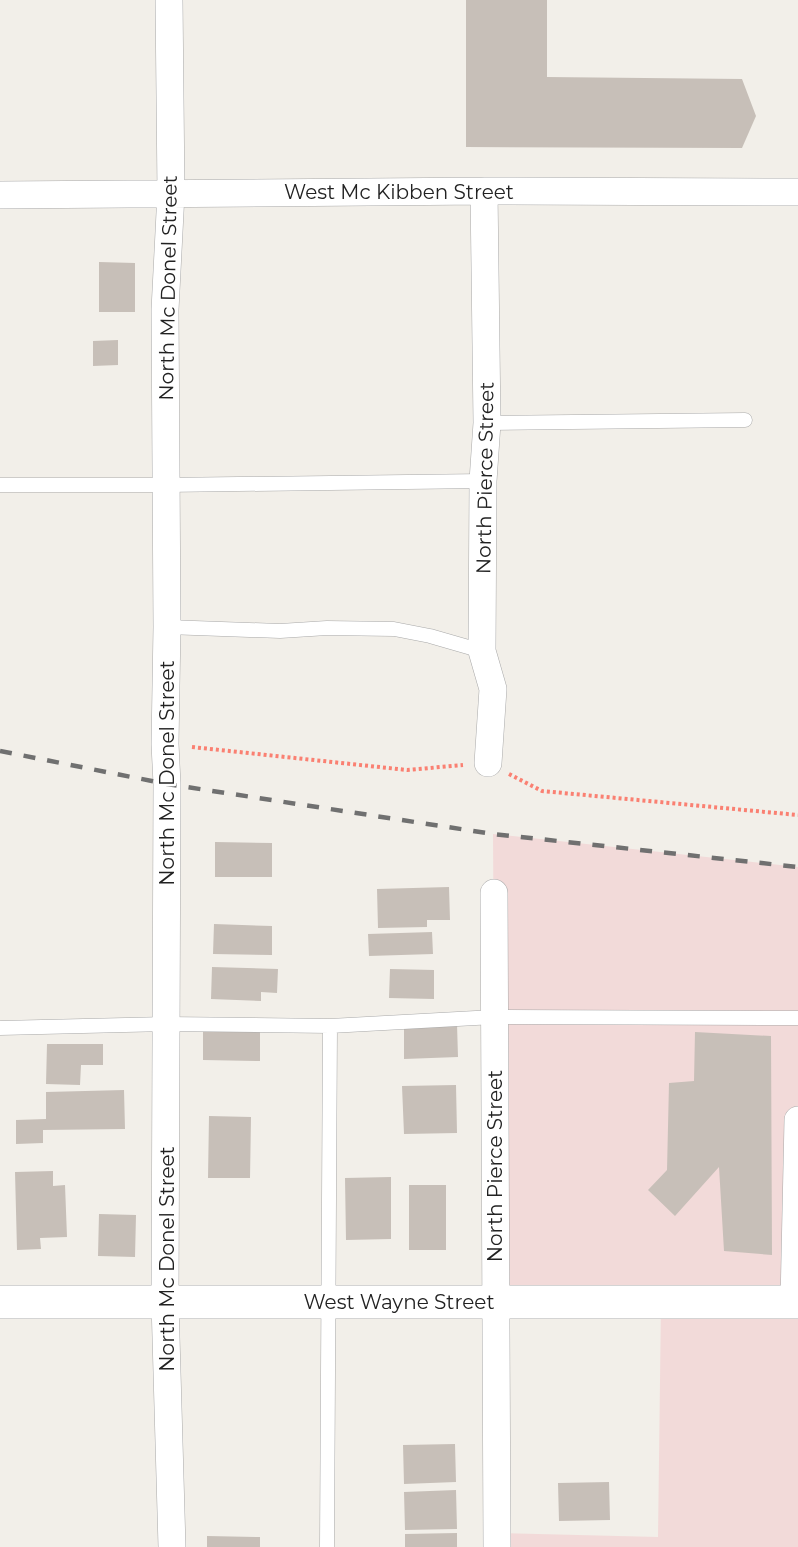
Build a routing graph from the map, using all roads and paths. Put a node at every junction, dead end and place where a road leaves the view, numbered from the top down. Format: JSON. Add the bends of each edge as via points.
{"nodes":[{"id":1,"x":169,"y":0,"type":"edge"},
{"id":2,"x":484,"y":191,"type":"junction"},
{"id":3,"x":798,"y":192,"type":"edge"},
{"id":4,"x":171,"y":193,"type":"junction"},
{"id":5,"x":0,"y":195,"type":"edge"},
{"id":6,"x":745,"y":420,"type":"dead end"},
{"id":7,"x":487,"y":423,"type":"junction"},
{"id":8,"x":483,"y":481,"type":"junction"},
{"id":9,"x":0,"y":485,"type":"edge"},
{"id":10,"x":165,"y":485,"type":"junction"},
{"id":11,"x":167,"y":627,"type":"junction"},
{"id":12,"x":482,"y":651,"type":"junction"},
{"id":13,"x":488,"y":763,"type":"dead end"},
{"id":14,"x":494,"y":893,"type":"dead end"},
{"id":15,"x":494,"y":1017,"type":"junction"},
{"id":16,"x":798,"y":1018,"type":"edge"},
{"id":17,"x":166,"y":1024,"type":"junction"},
{"id":18,"x":330,"y":1026,"type":"junction"},
{"id":19,"x":0,"y":1028,"type":"edge"},
{"id":20,"x":798,"y":1119,"type":"edge"},
{"id":21,"x":0,"y":1302,"type":"edge"},
{"id":22,"x":165,"y":1302,"type":"junction"},
{"id":23,"x":327,"y":1302,"type":"junction"},
{"id":24,"x":496,"y":1302,"type":"junction"},
{"id":25,"x":796,"y":1302,"type":"edge"},
{"id":26,"x":172,"y":1547,"type":"edge"},
{"id":27,"x":327,"y":1547,"type":"edge"},
{"id":28,"x":497,"y":1547,"type":"edge"}],
"edges":[{"from":1,"to":4,"type":"street","name":"North Mc Donel Street"},
{"from":2,"to":3,"type":"street","name":"West Mc Kibben Street"},
{"from":2,"to":4,"type":"street","name":"West Mc Kibben Street"},
{"from":2,"to":7,"type":"street","name":"North Pierce Street"},
{"from":4,"to":5,"type":"street","name":"West Mc Kibben Street"},
{"from":4,"to":10,"type":"street","name":"North Mc Donel Street","via":[[165,310]]},
{"from":6,"to":7,"type":"lane"},
{"from":7,"to":8,"type":"street","name":"North Pierce Street"},
{"from":8,"to":10,"type":"lane"},
{"from":8,"to":12,"type":"street","name":"North Pierce Street"},
{"from":9,"to":10,"type":"lane"},
{"from":10,"to":11,"type":"street","name":"North Mc Donel Street"},
{"from":11,"to":12,"type":"lane","via":[[280,631],[394,629]]},
{"from":11,"to":17,"type":"street","name":"North Mc Donel Street"},
{"from":12,"to":13,"type":"street","name":"North Pierce Street","via":[[492,689]]},
{"from":14,"to":15,"type":"street","name":"North Pierce Street"},
{"from":15,"to":16,"type":"lane"},
{"from":15,"to":18,"type":"lane"},
{"from":15,"to":24,"type":"street","name":"North Pierce Street"},
{"from":17,"to":18,"type":"lane"},
{"from":17,"to":19,"type":"lane"},
{"from":17,"to":22,"type":"street","name":"North Mc Donel Street"},
{"from":18,"to":23,"type":"lane"},
{"from":20,"to":25,"type":"street"},
{"from":21,"to":22,"type":"street","name":"West Wayne Street"},
{"from":22,"to":23,"type":"street","name":"West Wayne Street"},
{"from":22,"to":26,"type":"street","name":"North Mc Donel Street"},
{"from":23,"to":24,"type":"street","name":"West Wayne Street"},
{"from":23,"to":27,"type":"lane"},
{"from":24,"to":25,"type":"street","name":"West Wayne Street"},
{"from":24,"to":28,"type":"street","name":"North Pierce Street"}]}
